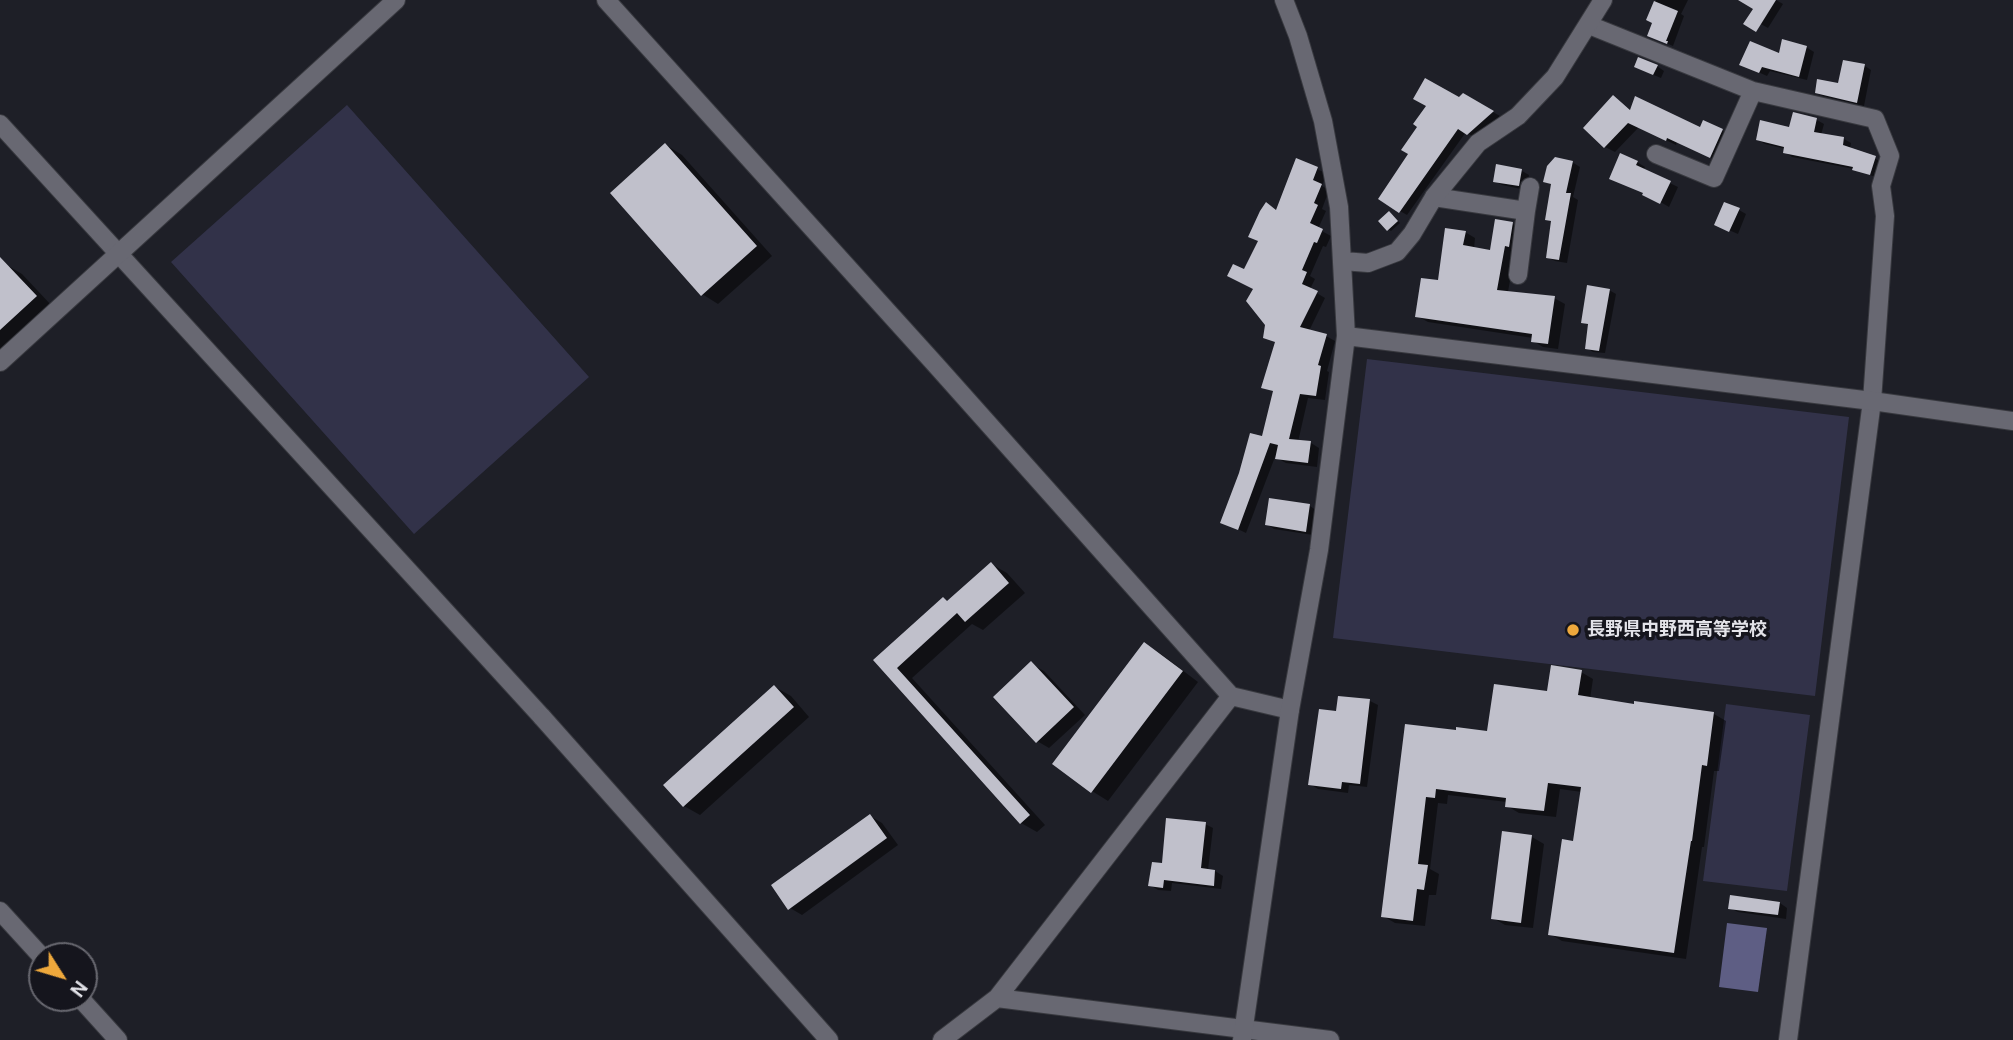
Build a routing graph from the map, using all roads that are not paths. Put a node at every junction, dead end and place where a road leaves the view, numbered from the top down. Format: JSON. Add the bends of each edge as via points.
{"nodes":[{"id":1,"x":396,"y":0,"type":"edge"},
{"id":2,"x":606,"y":0,"type":"edge"},
{"id":3,"x":1284,"y":0,"type":"edge"},
{"id":4,"x":1603,"y":0,"type":"edge"},
{"id":5,"x":1589,"y":25,"type":"junction"},
{"id":6,"x":1753,"y":91,"type":"junction"},
{"id":7,"x":0,"y":124,"type":"edge"},
{"id":8,"x":1656,"y":154,"type":"dead end"},
{"id":9,"x":1530,"y":187,"type":"dead end"},
{"id":10,"x":1434,"y":197,"type":"junction"},
{"id":11,"x":1527,"y":211,"type":"junction"},
{"id":12,"x":118,"y":254,"type":"junction"},
{"id":13,"x":1343,"y":261,"type":"junction"},
{"id":14,"x":1518,"y":275,"type":"dead end"},
{"id":15,"x":1346,"y":336,"type":"junction"},
{"id":16,"x":0,"y":362,"type":"edge"},
{"id":17,"x":1872,"y":401,"type":"junction"},
{"id":18,"x":2013,"y":421,"type":"edge"},
{"id":19,"x":1231,"y":696,"type":"junction"},
{"id":20,"x":1290,"y":710,"type":"junction"},
{"id":21,"x":0,"y":911,"type":"edge"},
{"id":22,"x":28,"y":942,"type":"edge"},
{"id":23,"x":997,"y":998,"type":"junction"},
{"id":24,"x":93,"y":1012,"type":"edge"},
{"id":25,"x":972,"y":1018,"type":"junction"},
{"id":26,"x":1242,"y":1034,"type":"edge"},
{"id":27,"x":118,"y":1040,"type":"edge"},
{"id":28,"x":829,"y":1040,"type":"edge"},
{"id":29,"x":942,"y":1040,"type":"edge"},
{"id":30,"x":968,"y":1040,"type":"edge"},
{"id":31,"x":1330,"y":1040,"type":"edge"},
{"id":32,"x":1788,"y":1040,"type":"edge"}],
"edges":[{"from":1,"to":12,"type":"street"},
{"from":2,"to":19,"type":"street"},
{"from":3,"to":13,"type":"street","via":[[1323,121],[1339,207]]},
{"from":4,"to":5,"type":"street"},
{"from":5,"to":6,"type":"street"},
{"from":5,"to":10,"type":"street","via":[[1555,77],[1518,116],[1478,143]]},
{"from":6,"to":8,"type":"street","via":[[1714,178]]},
{"from":6,"to":17,"type":"street","via":[[1875,119],[1890,156],[1881,186],[1885,216]]},
{"from":7,"to":12,"type":"street"},
{"from":9,"to":11,"type":"street"},
{"from":10,"to":11,"type":"street"},
{"from":10,"to":13,"type":"street","via":[[1396,252],[1368,263]]},
{"from":11,"to":14,"type":"street"},
{"from":12,"to":16,"type":"street"},
{"from":12,"to":28,"type":"street","via":[[542,717]]},
{"from":13,"to":15,"type":"street"},
{"from":15,"to":17,"type":"street"},
{"from":15,"to":20,"type":"street","via":[[1319,550]]},
{"from":17,"to":18,"type":"street"},
{"from":17,"to":32,"type":"street"},
{"from":19,"to":20,"type":"street"},
{"from":19,"to":23,"type":"street"},
{"from":20,"to":26,"type":"street"},
{"from":21,"to":22,"type":"street"},
{"from":23,"to":25,"type":"street"},
{"from":23,"to":26,"type":"street"},
{"from":24,"to":27,"type":"street"},
{"from":25,"to":29,"type":"street"},
{"from":25,"to":30,"type":"street"},
{"from":26,"to":31,"type":"street"}]}
